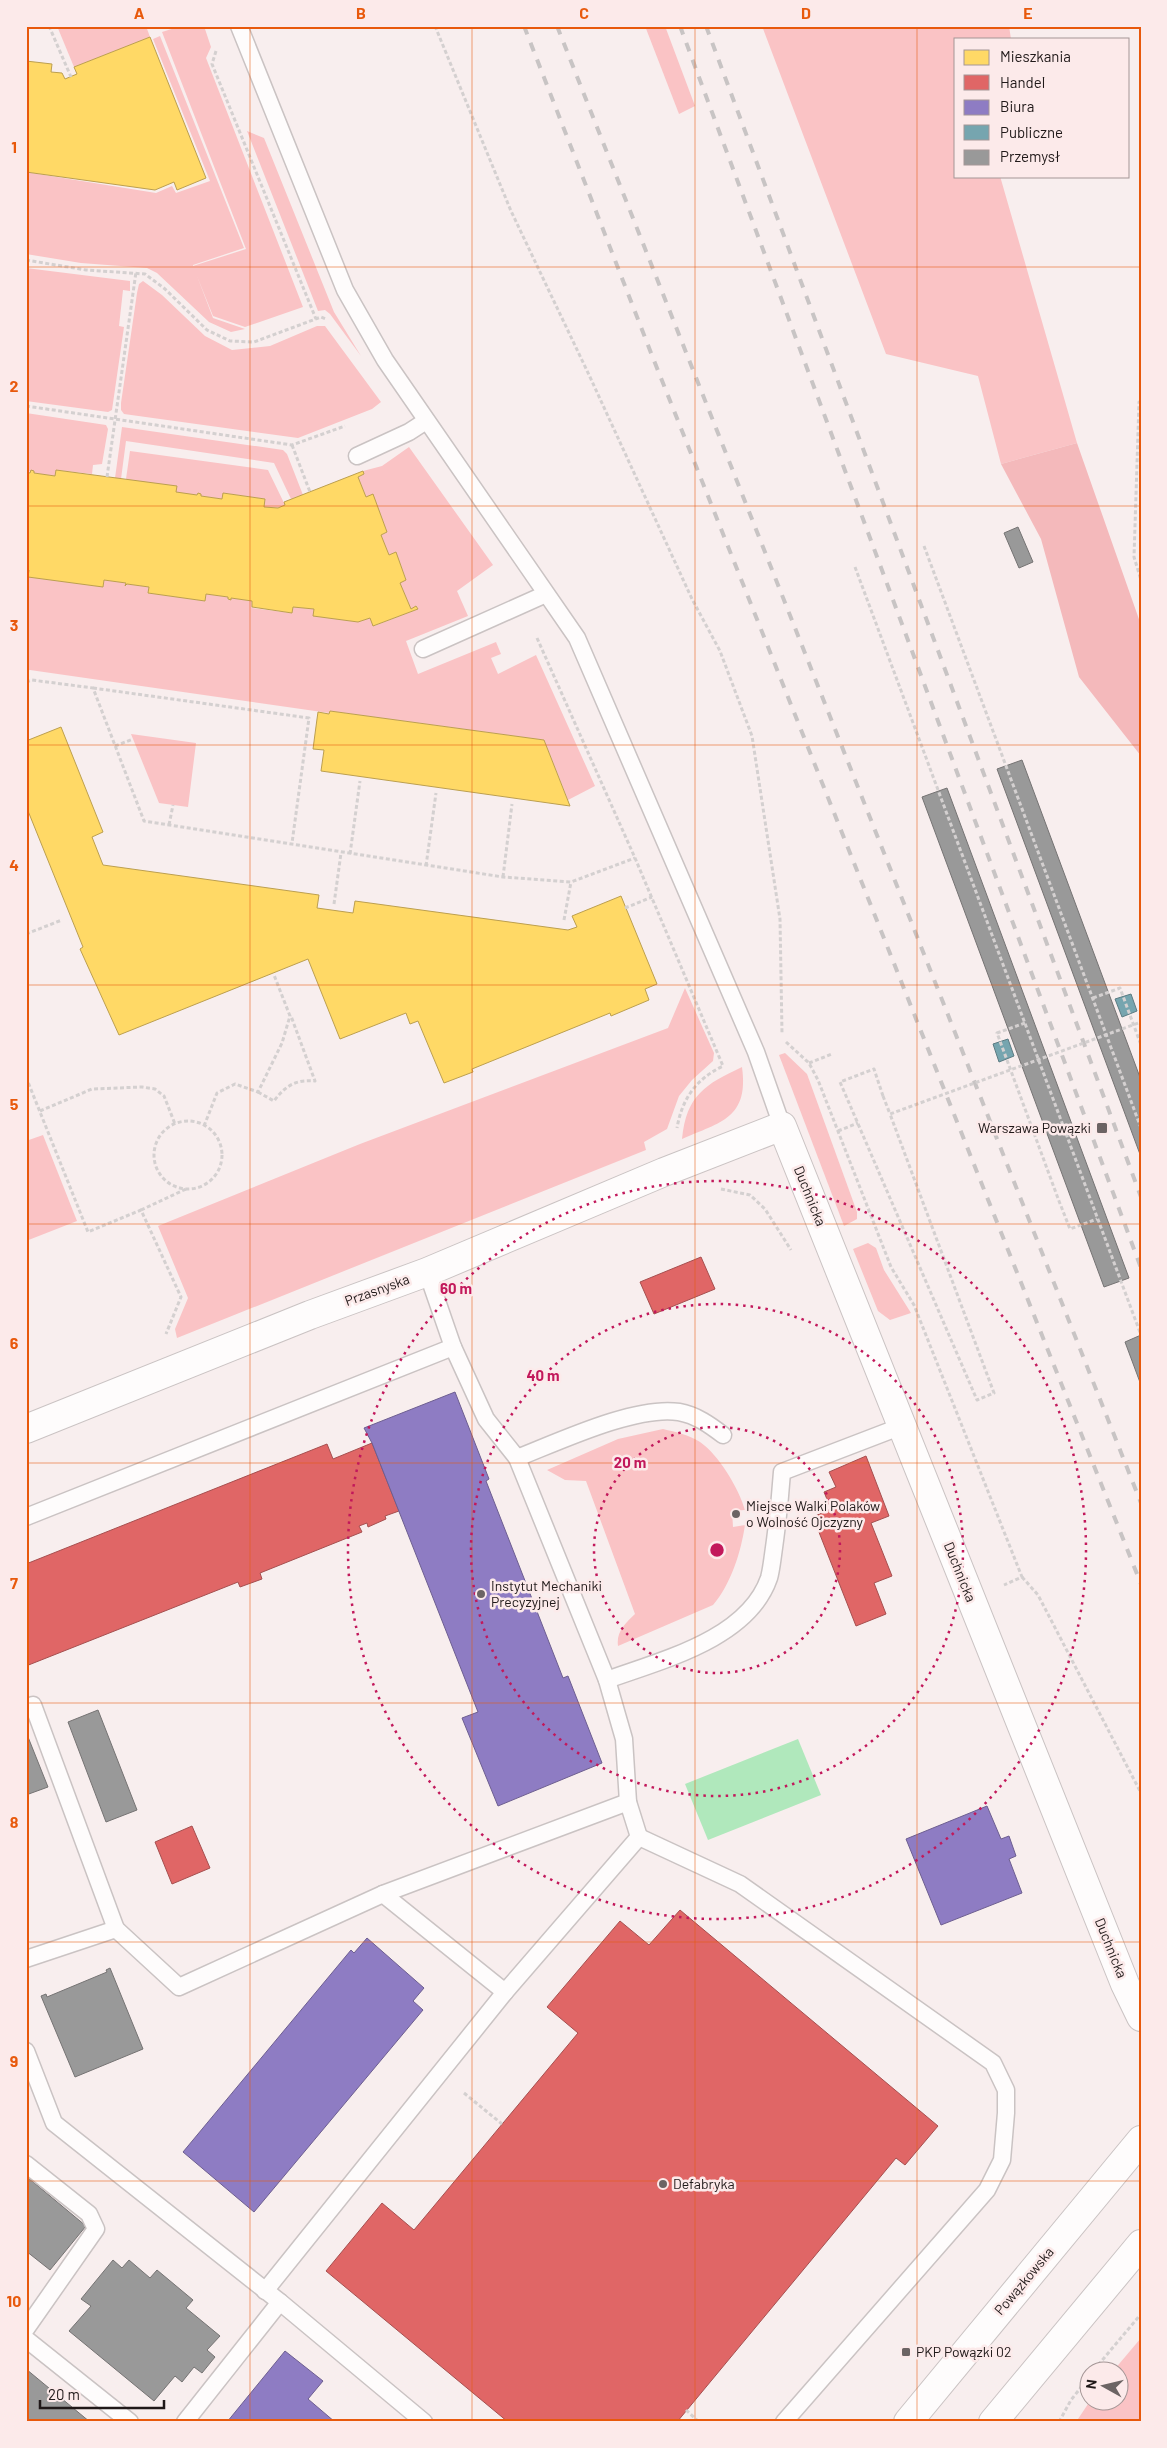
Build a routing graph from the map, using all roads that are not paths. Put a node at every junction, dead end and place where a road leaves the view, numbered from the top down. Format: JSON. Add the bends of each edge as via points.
{"nodes":[{"id":1,"x":238,"y":26,"type":"edge"},
{"id":2,"x":426,"y":421,"type":"junction"},
{"id":3,"x":357,"y":456,"type":"dead end"},
{"id":4,"x":546,"y":594,"type":"junction"},
{"id":5,"x":423,"y":648,"type":"dead end"},
{"id":6,"x":782,"y":1126,"type":"junction"},
{"id":7,"x":427,"y":1272,"type":"junction"},
{"id":8,"x":453,"y":1347,"type":"junction"},
{"id":9,"x":902,"y":1426,"type":"junction"},
{"id":10,"x":26,"y":1429,"type":"edge"},
{"id":11,"x":723,"y":1435,"type":"dead end"},
{"id":12,"x":517,"y":1458,"type":"junction"},
{"id":13,"x":26,"y":1518,"type":"edge"},
{"id":14,"x":607,"y":1680,"type":"junction"},
{"id":15,"x":33,"y":1705,"type":"dead end"},
{"id":16,"x":628,"y":1802,"type":"junction"},
{"id":17,"x":639,"y":1837,"type":"junction"},
{"id":18,"x":383,"y":1894,"type":"junction"},
{"id":19,"x":116,"y":1929,"type":"junction"},
{"id":20,"x":26,"y":1959,"type":"edge"},
{"id":21,"x":505,"y":1992,"type":"junction"},
{"id":22,"x":1141,"y":2018,"type":"edge"},
{"id":23,"x":26,"y":2051,"type":"edge"},
{"id":24,"x":1141,"y":2140,"type":"edge"},
{"id":25,"x":26,"y":2164,"type":"edge"},
{"id":26,"x":1141,"y":2244,"type":"edge"},
{"id":27,"x":265,"y":2290,"type":"junction"},
{"id":28,"x":280,"y":2302,"type":"junction"},
{"id":29,"x":26,"y":2329,"type":"edge"},
{"id":30,"x":26,"y":2339,"type":"edge"},
{"id":31,"x":130,"y":2422,"type":"edge"},
{"id":32,"x":185,"y":2422,"type":"edge"},
{"id":33,"x":424,"y":2422,"type":"edge"},
{"id":34,"x":784,"y":2422,"type":"edge"},
{"id":35,"x":908,"y":2422,"type":"edge"},
{"id":36,"x":993,"y":2422,"type":"edge"}],
"edges":[{"from":1,"to":2,"type":"lane","via":[[345,290],[385,360]]},
{"from":2,"to":3,"type":"lane"},
{"from":2,"to":4,"type":"lane"},
{"from":4,"to":5,"type":"lane"},
{"from":4,"to":6,"type":"lane","via":[[576,638],[756,1052]]},
{"from":6,"to":7,"type":"street","name":"Przasnyska"},
{"from":6,"to":9,"type":"street","name":"Duchnicka"},
{"from":7,"to":8,"type":"lane"},
{"from":7,"to":10,"type":"street","name":"Przasnyska","via":[[310,1315]]},
{"from":8,"to":12,"type":"lane","via":[[486,1420]]},
{"from":8,"to":13,"type":"lane"},
{"from":9,"to":14,"type":"lane","via":[[782,1472],[778,1527],[769,1578],[740,1621],[691,1649]]},
{"from":9,"to":22,"type":"street","name":"Duchnicka"},
{"from":11,"to":12,"type":"lane","via":[[703,1420],[679,1412],[634,1414]]},
{"from":12,"to":14,"type":"lane"},
{"from":14,"to":16,"type":"lane","via":[[624,1740]]},
{"from":15,"to":19,"type":"lane"},
{"from":16,"to":17,"type":"lane"},
{"from":16,"to":18,"type":"lane"},
{"from":17,"to":21,"type":"lane"},
{"from":17,"to":34,"type":"lane","via":[[740,1884],[993,2063],[1006,2090],[1002,2160],[986,2190]]},
{"from":18,"to":19,"type":"lane","via":[[179,1987]]},
{"from":18,"to":21,"type":"lane"},
{"from":19,"to":20,"type":"lane"},
{"from":21,"to":27,"type":"lane"},
{"from":23,"to":27,"type":"lane","via":[[54,2123]]},
{"from":24,"to":35,"type":"street","name":"Powązkowska"},
{"from":25,"to":29,"type":"lane","via":[[90,2214],[96,2229]]},
{"from":26,"to":36,"type":"street"},
{"from":27,"to":28,"type":"lane"},
{"from":28,"to":32,"type":"lane"},
{"from":28,"to":33,"type":"lane"},
{"from":30,"to":31,"type":"lane"}]}
